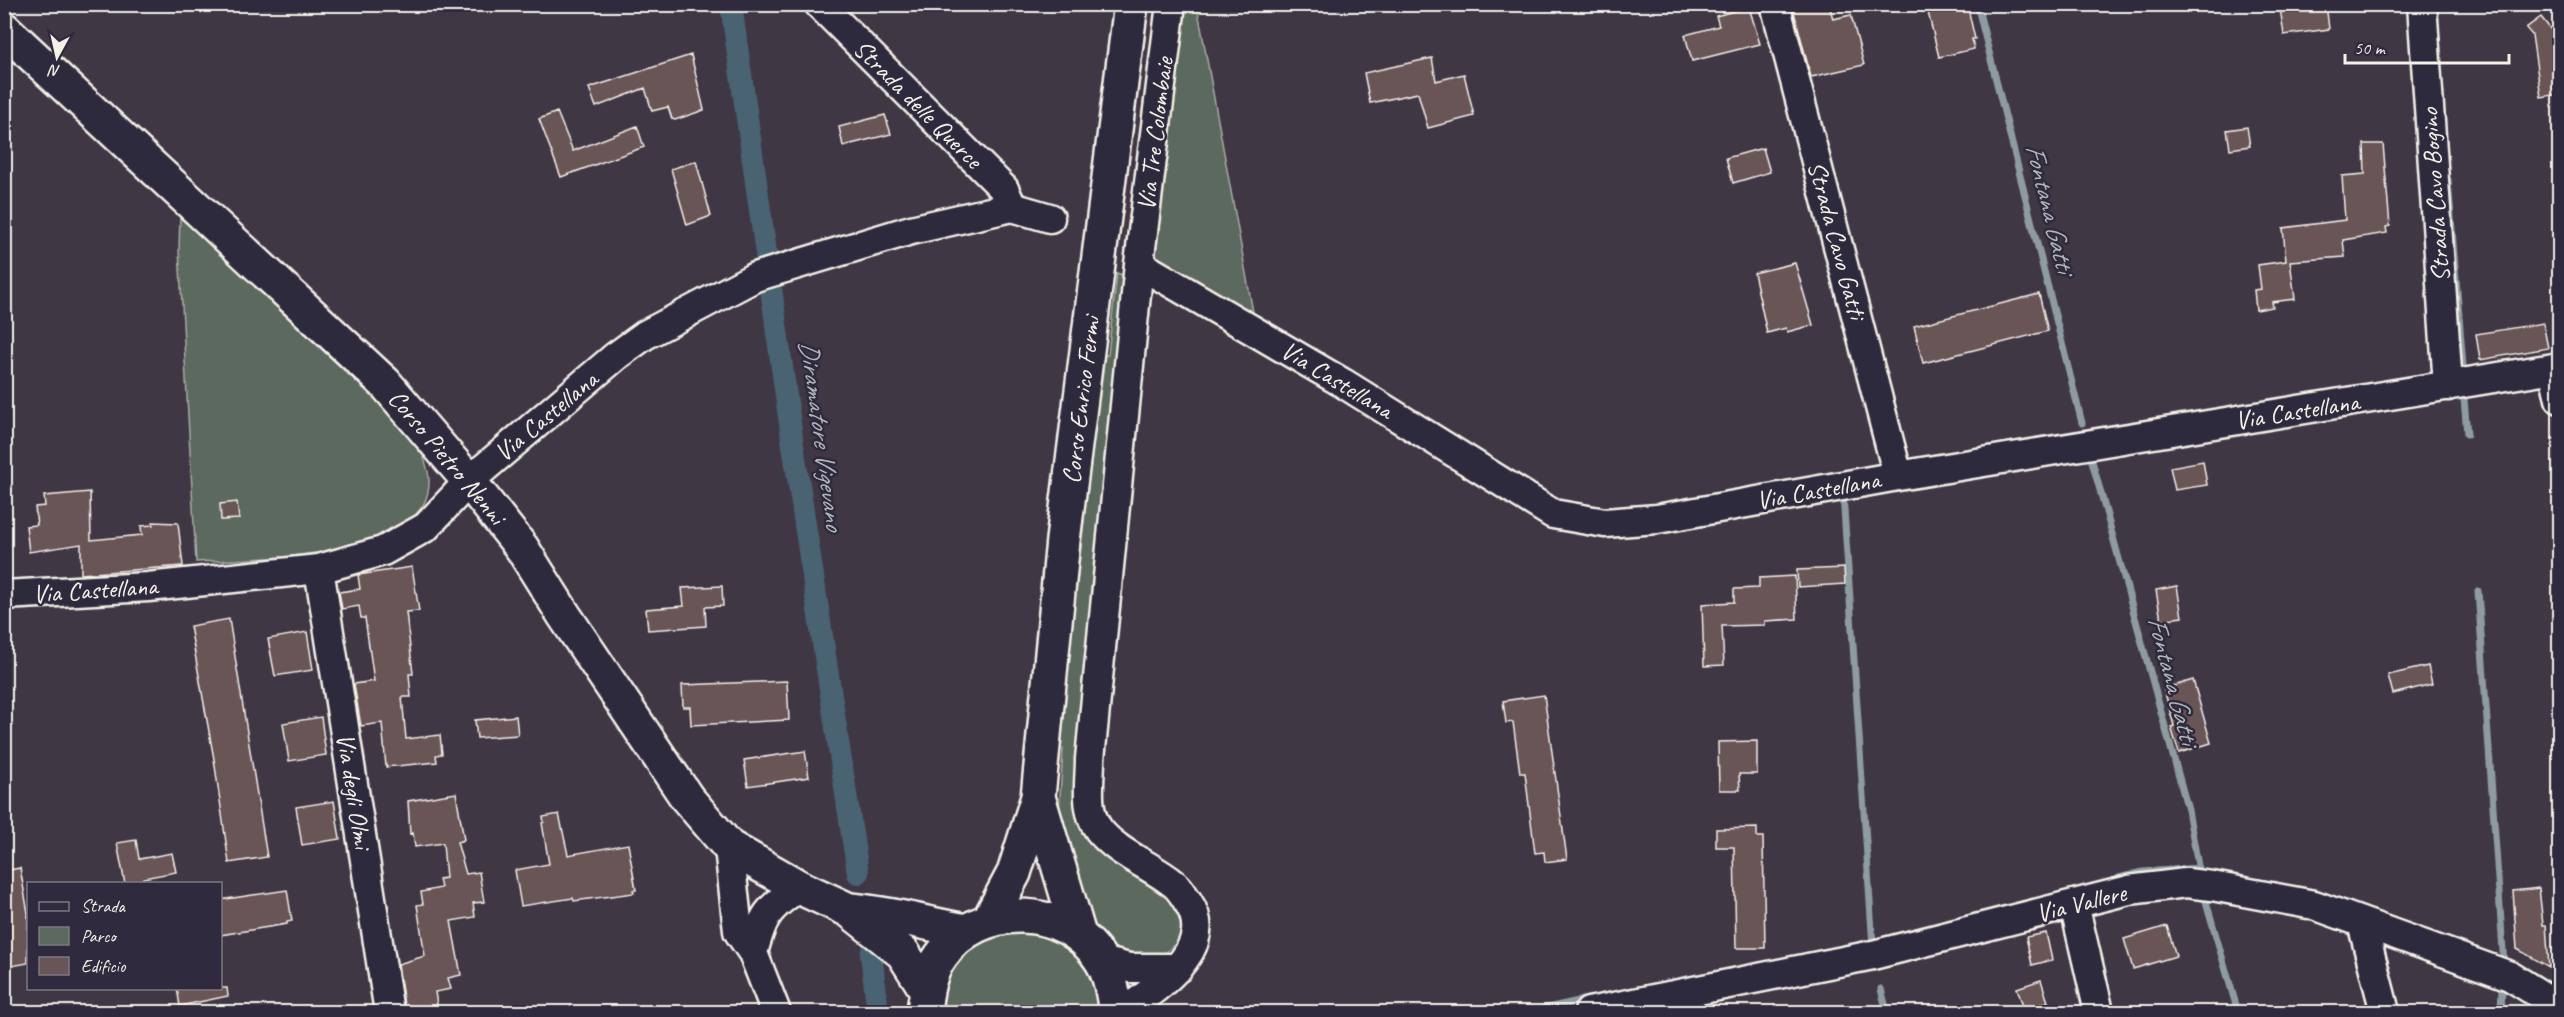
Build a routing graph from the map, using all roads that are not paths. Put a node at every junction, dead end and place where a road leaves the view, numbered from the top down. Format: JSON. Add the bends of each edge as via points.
{"nodes":[{"id":1,"x":819,"y":4,"type":"edge"},
{"id":2,"x":1131,"y":4,"type":"edge"},
{"id":3,"x":1171,"y":4,"type":"edge"},
{"id":4,"x":1775,"y":4,"type":"edge"},
{"id":5,"x":2422,"y":4,"type":"edge"},
{"id":6,"x":4,"y":29,"type":"edge"},
{"id":7,"x":1012,"y":207,"type":"junction"},
{"id":8,"x":1050,"y":218,"type":"dead end"},
{"id":9,"x":1139,"y":264,"type":"junction"},
{"id":10,"x":2556,"y":368,"type":"edge"},
{"id":11,"x":2448,"y":386,"type":"junction"},
{"id":12,"x":2559,"y":399,"type":"edge"},
{"id":13,"x":1898,"y":476,"type":"junction"},
{"id":14,"x":469,"y":481,"type":"junction"},
{"id":15,"x":319,"y":569,"type":"junction"},
{"id":16,"x":4,"y":595,"type":"edge"},
{"id":17,"x":1038,"y":797,"type":"junction"},
{"id":18,"x":729,"y":846,"type":"junction"},
{"id":19,"x":799,"y":887,"type":"junction"},
{"id":20,"x":2074,"y":903,"type":"junction"},
{"id":21,"x":849,"y":910,"type":"junction"},
{"id":22,"x":2362,"y":923,"type":"junction"},
{"id":23,"x":977,"y":925,"type":"junction"},
{"id":24,"x":1079,"y":935,"type":"junction"},
{"id":25,"x":753,"y":953,"type":"junction"},
{"id":26,"x":1102,"y":961,"type":"junction"},
{"id":27,"x":1178,"y":968,"type":"junction"},
{"id":28,"x":925,"y":1001,"type":"edge"},
{"id":29,"x":2559,"y":1007,"type":"edge"},
{"id":30,"x":389,"y":1012,"type":"edge"},
{"id":31,"x":776,"y":1012,"type":"edge"},
{"id":32,"x":1116,"y":1012,"type":"edge"},
{"id":33,"x":1124,"y":1012,"type":"edge"},
{"id":34,"x":1589,"y":1012,"type":"edge"},
{"id":35,"x":2099,"y":1012,"type":"edge"},
{"id":36,"x":2385,"y":1012,"type":"edge"}],
"edges":[{"from":1,"to":7,"type":"street","name":"Strada delle Querce","via":[[1004,189]]},
{"from":2,"to":17,"type":"main road","name":"Corso Enrico Fermi","via":[[1063,540]]},
{"from":3,"to":9,"type":"street","name":"Via Tre Colombaie"},
{"from":4,"to":13,"type":"street","name":"Strada Cavo Gatti"},
{"from":5,"to":11,"type":"street","name":"Strada Cavo Bogino"},
{"from":6,"to":14,"type":"main road","name":"Corso Pietro Nenni","via":[[385,383]]},
{"from":7,"to":8,"type":"street","name":"Via Castellana"},
{"from":7,"to":14,"type":"street","name":"Via Castellana","via":[[911,230],[755,277],[635,342]]},
{"from":9,"to":13,"type":"street","name":"Via Castellana","via":[[1344,383],[1553,514],[1605,523],[1657,519]]},
{"from":9,"to":27,"type":"street","name":"Via Tre Colombaie","via":[[1090,759],[1089,806],[1099,830],[1176,885],[1193,911],[1196,933]]},
{"from":10,"to":11,"type":"street","name":"Via Castellana"},
{"from":10,"to":12,"type":"street"},
{"from":11,"to":13,"type":"street","name":"Via Castellana"},
{"from":14,"to":15,"type":"street","name":"Via Castellana","via":[[426,527],[383,551]]},
{"from":14,"to":18,"type":"main road","name":"Corso Pietro Nenni","via":[[522,548],[687,798]]},
{"from":15,"to":16,"type":"street","name":"Via Castellana","via":[[148,587]]},
{"from":15,"to":30,"type":"street","name":"Via degli Olmi"},
{"from":17,"to":23,"type":"main road","name":"Corso Enrico Fermi","via":[[1014,873]]},
{"from":17,"to":24,"type":"main road","name":"Corso Enrico Fermi"},
{"from":18,"to":19,"type":"main road","name":"Corso Pietro Nenni"},
{"from":18,"to":25,"type":"street","via":[[738,931]]},
{"from":19,"to":21,"type":"main road","name":"Corso Pietro Nenni"},
{"from":19,"to":25,"type":"street","via":[[764,917]]},
{"from":20,"to":22,"type":"street","name":"Via Vallere","via":[[2129,890],[2186,883],[2314,905]]},
{"from":20,"to":34,"type":"street","name":"Via Vallere","via":[[1873,955]]},
{"from":20,"to":35,"type":"street"},
{"from":21,"to":23,"type":"main road","name":"Corso Pietro Nenni","via":[[876,912],[918,923]]},
{"from":21,"to":28,"type":"main road","name":"Corso Pietro Nenni","via":[[903,953]]},
{"from":22,"to":29,"type":"street","name":"Via Vallere","via":[[2510,976]]},
{"from":22,"to":36,"type":"street"},
{"from":23,"to":24,"type":"main road","name":"Corso Pietro Nenni","via":[[1012,915],[1036,916]]},
{"from":23,"to":28,"type":"main road","name":"Corso Enrico Fermi","via":[[940,956]]},
{"from":24,"to":26,"type":"main road"},
{"from":25,"to":31,"type":"street"},
{"from":26,"to":27,"type":"street","via":[[1129,968]]},
{"from":26,"to":32,"type":"main road","via":[[1113,987]]},
{"from":27,"to":33,"type":"street"}]}
